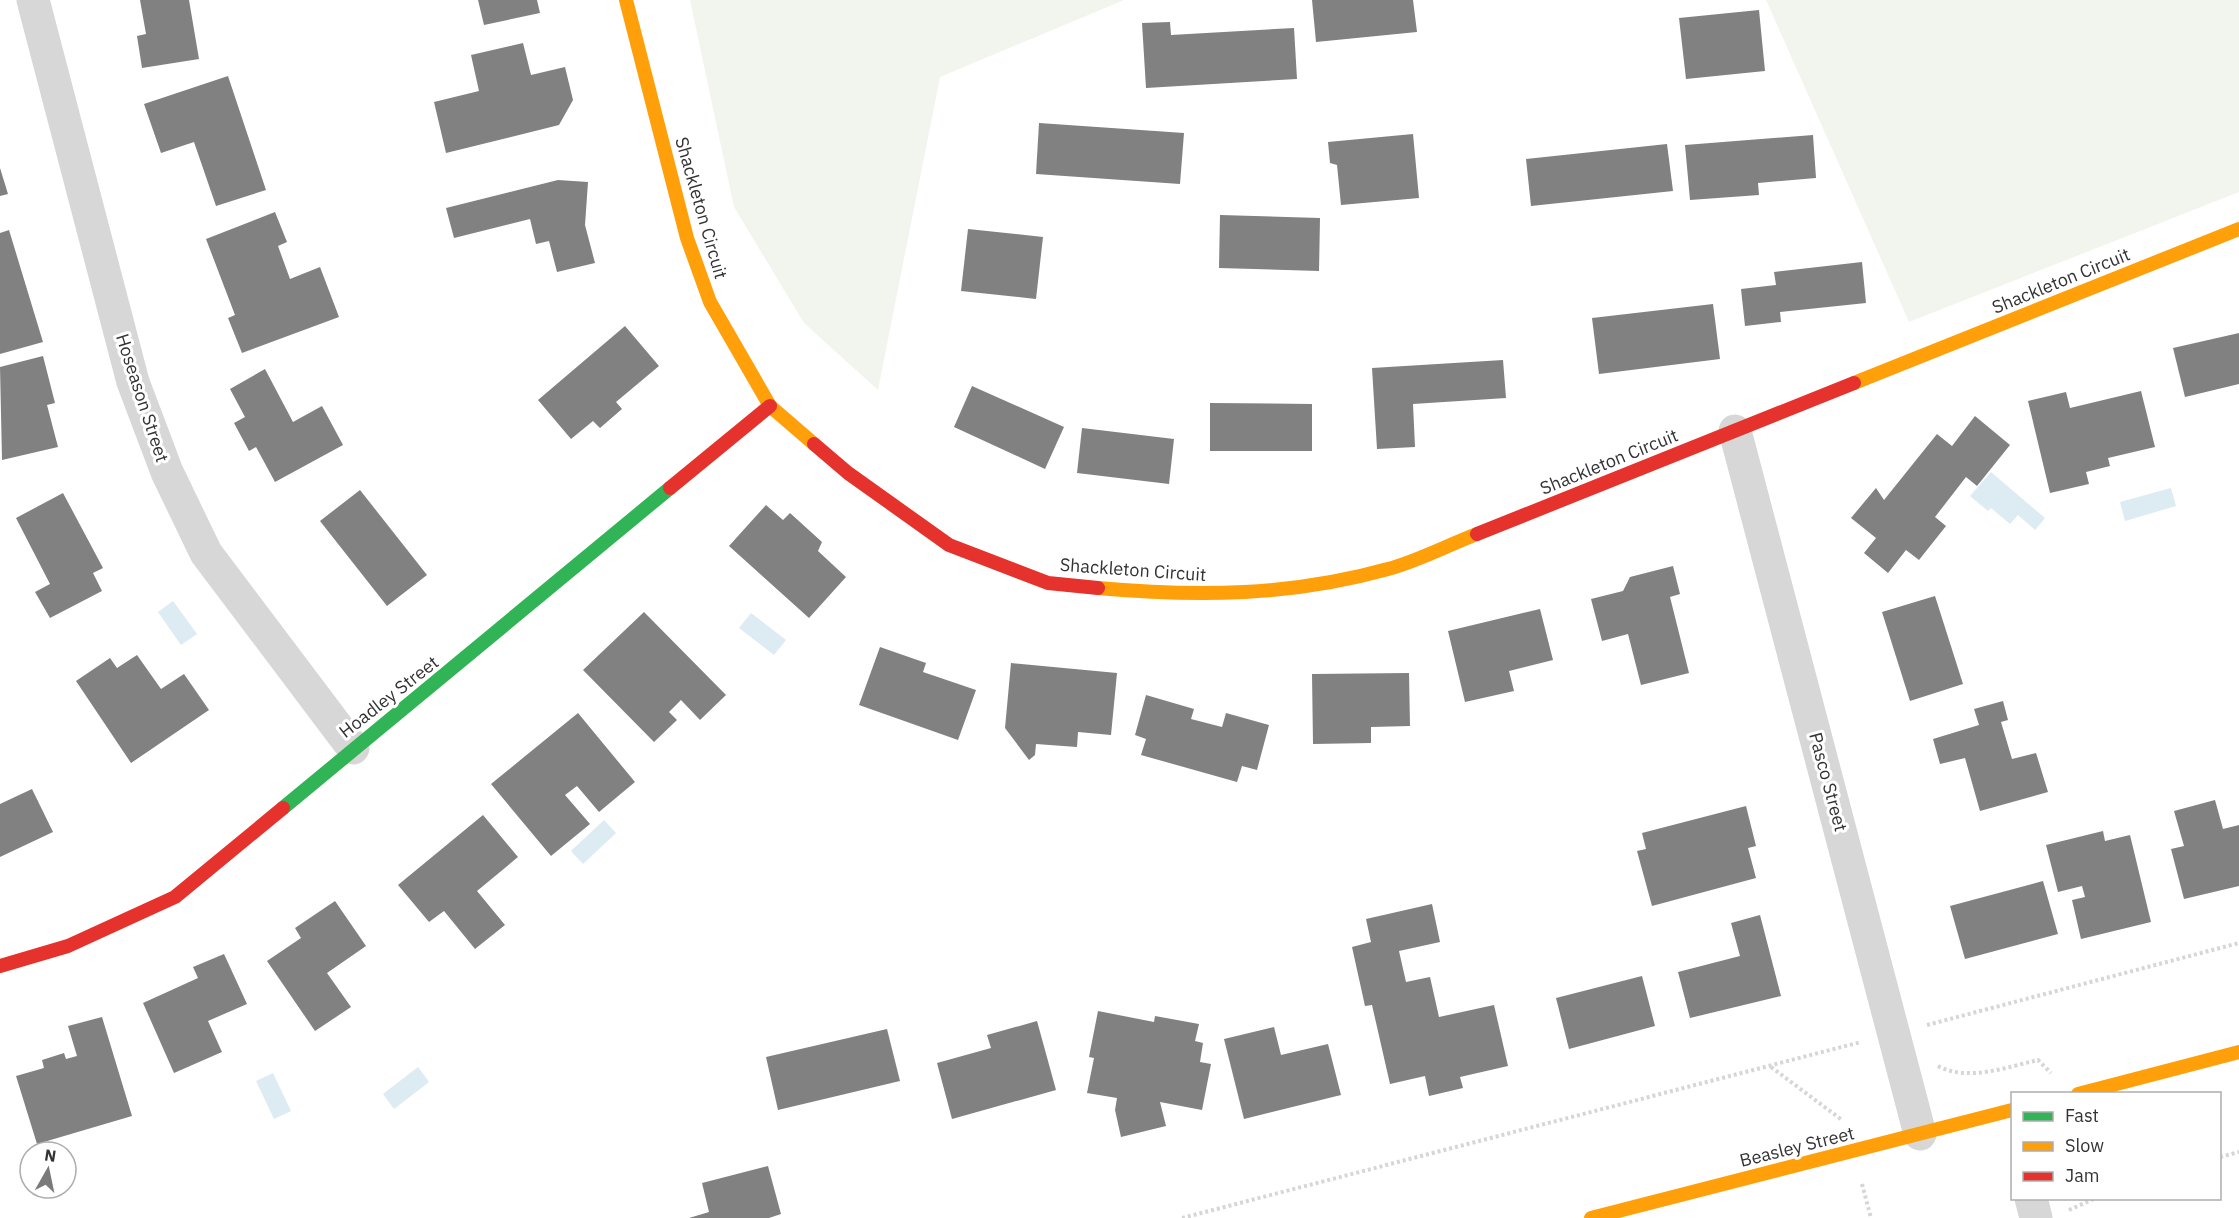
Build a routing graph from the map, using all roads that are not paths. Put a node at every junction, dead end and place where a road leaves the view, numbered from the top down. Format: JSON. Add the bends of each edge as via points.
{"nodes":[{"id":1,"x":33,"y":0,"type":"edge"},
{"id":2,"x":626,"y":0,"type":"edge"},
{"id":3,"x":2239,"y":229,"type":"edge"},
{"id":4,"x":770,"y":406,"type":"junction"},
{"id":5,"x":1735,"y":431,"type":"junction"},
{"id":6,"x":353,"y":748,"type":"junction"},
{"id":7,"x":0,"y":966,"type":"edge"},
{"id":8,"x":2239,"y":1052,"type":"edge"},
{"id":9,"x":2086,"y":1092,"type":"edge"},
{"id":10,"x":2011,"y":1117,"type":"edge"},
{"id":11,"x":1920,"y":1134,"type":"junction"},
{"id":12,"x":2033,"y":1200,"type":"edge"},
{"id":13,"x":2049,"y":1216,"type":"edge"},
{"id":14,"x":1591,"y":1218,"type":"edge"}],
"edges":[{"from":1,"to":6,"type":"street","name":"Hoseason Street","via":[[134,382],[167,472],[206,553]]},
{"from":2,"to":4,"type":"street","name":"Shackleton Circuit","via":[[687,238],[710,302]]},
{"from":3,"to":5,"type":"street","name":"Shackleton Circuit"},
{"from":4,"to":5,"type":"street","name":"Shackleton Circuit","via":[[848,473],[949,545],[1048,583],[1168,594],[1274,592],[1389,569]]},
{"from":4,"to":6,"type":"street","name":"Hoadley Street"},
{"from":5,"to":11,"type":"street","name":"Pasco Street"},
{"from":6,"to":7,"type":"street","name":"Hoadley Street","via":[[175,897],[68,946]]},
{"from":8,"to":9,"type":"street"},
{"from":10,"to":11,"type":"street","name":"Beasley Street"},
{"from":11,"to":14,"type":"street","name":"Beasley Street"},
{"from":12,"to":13,"type":"street"}]}
